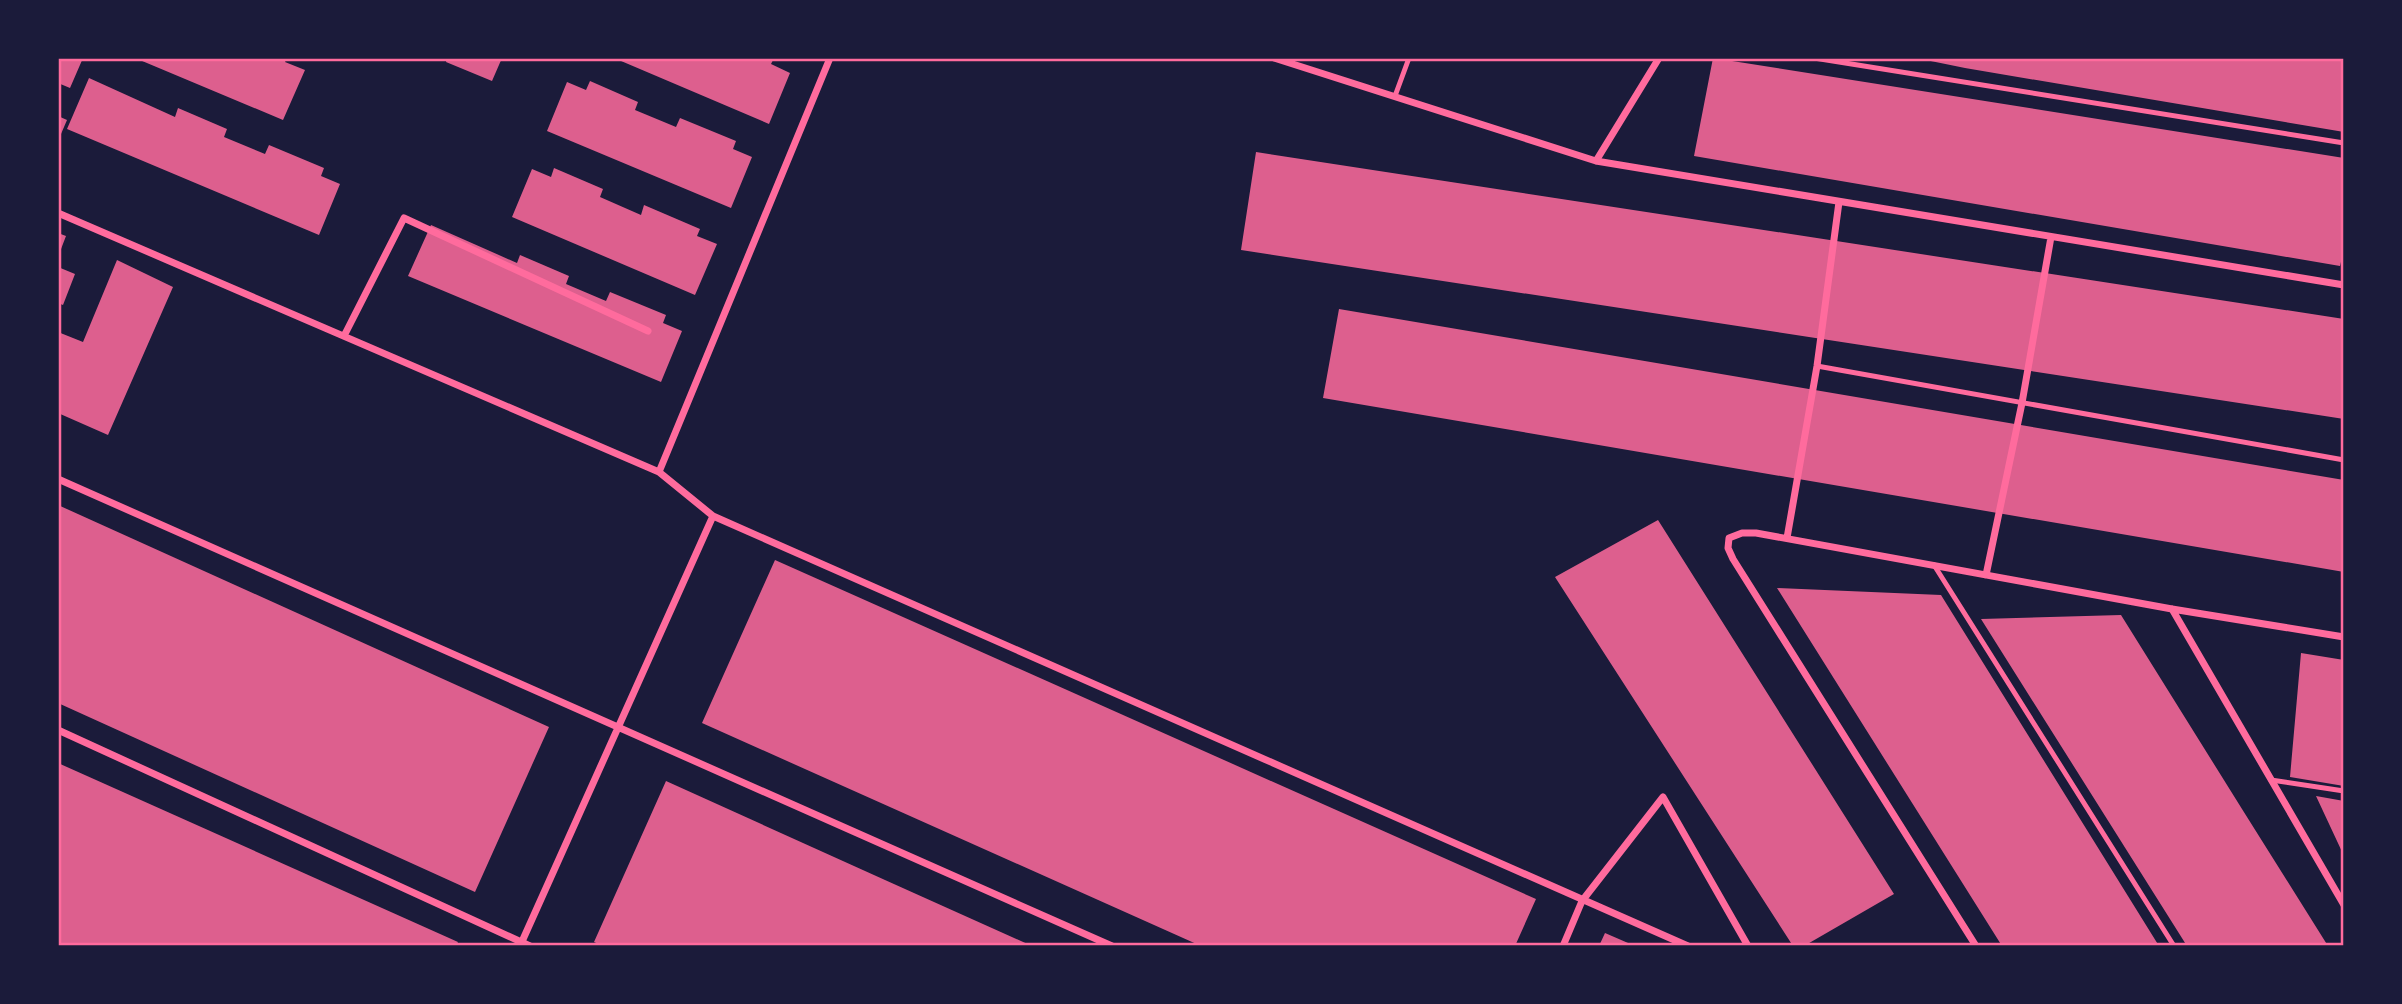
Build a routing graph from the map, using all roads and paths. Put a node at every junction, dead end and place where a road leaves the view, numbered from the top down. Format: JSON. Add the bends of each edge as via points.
{"nodes":[{"id":1,"x":830,"y":58,"type":"edge"},
{"id":2,"x":1275,"y":58,"type":"edge"},
{"id":3,"x":1409,"y":58,"type":"edge"},
{"id":4,"x":1659,"y":58,"type":"edge"},
{"id":5,"x":1814,"y":58,"type":"edge"},
{"id":6,"x":1395,"y":96,"type":"junction"},
{"id":7,"x":2344,"y":143,"type":"edge"},
{"id":8,"x":1596,"y":161,"type":"junction"},
{"id":9,"x":1839,"y":202,"type":"junction"},
{"id":10,"x":58,"y":213,"type":"edge"},
{"id":11,"x":2051,"y":237,"type":"junction"},
{"id":12,"x":2344,"y":285,"type":"edge"},
{"id":13,"x":648,"y":331,"type":"dead end"},
{"id":14,"x":344,"y":336,"type":"junction"},
{"id":15,"x":1816,"y":366,"type":"junction"},
{"id":16,"x":2022,"y":402,"type":"junction"},
{"id":17,"x":2344,"y":460,"type":"edge"},
{"id":18,"x":659,"y":472,"type":"junction"},
{"id":19,"x":58,"y":480,"type":"edge"},
{"id":20,"x":713,"y":516,"type":"junction"},
{"id":21,"x":1787,"y":538,"type":"junction"},
{"id":22,"x":1934,"y":565,"type":"junction"},
{"id":23,"x":1986,"y":575,"type":"junction"},
{"id":24,"x":2172,"y":609,"type":"junction"},
{"id":25,"x":2344,"y":637,"type":"edge"},
{"id":26,"x":619,"y":728,"type":"junction"},
{"id":27,"x":58,"y":730,"type":"edge"},
{"id":28,"x":2271,"y":780,"type":"junction"},
{"id":29,"x":2344,"y":791,"type":"edge"},
{"id":30,"x":1582,"y":901,"type":"junction"},
{"id":31,"x":2344,"y":905,"type":"edge"},
{"id":32,"x":521,"y":944,"type":"edge"},
{"id":33,"x":530,"y":946,"type":"edge"},
{"id":34,"x":1112,"y":946,"type":"edge"},
{"id":35,"x":1563,"y":946,"type":"edge"},
{"id":36,"x":1688,"y":946,"type":"edge"},
{"id":37,"x":1748,"y":946,"type":"edge"},
{"id":38,"x":1976,"y":946,"type":"edge"},
{"id":39,"x":2174,"y":946,"type":"edge"}],
"edges":[{"from":1,"to":18,"type":"street"},
{"from":2,"to":6,"type":"street"},
{"from":3,"to":6,"type":"lane"},
{"from":4,"to":8,"type":"street"},
{"from":5,"to":7,"type":"lane"},
{"from":6,"to":8,"type":"street"},
{"from":8,"to":9,"type":"street"},
{"from":9,"to":11,"type":"street"},
{"from":9,"to":15,"type":"street"},
{"from":10,"to":14,"type":"street"},
{"from":11,"to":12,"type":"street"},
{"from":11,"to":16,"type":"street"},
{"from":13,"to":14,"type":"street","via":[[404,218]]},
{"from":14,"to":18,"type":"street"},
{"from":15,"to":16,"type":"lane"},
{"from":15,"to":21,"type":"street"},
{"from":16,"to":17,"type":"lane"},
{"from":16,"to":23,"type":"street"},
{"from":18,"to":20,"type":"street"},
{"from":19,"to":26,"type":"street"},
{"from":20,"to":26,"type":"street"},
{"from":20,"to":30,"type":"street"},
{"from":21,"to":22,"type":"street"},
{"from":21,"to":38,"type":"street","via":[[1742,533],[1729,538],[1728,548]]},
{"from":22,"to":23,"type":"street"},
{"from":22,"to":39,"type":"lane"},
{"from":23,"to":24,"type":"street"},
{"from":24,"to":25,"type":"street"},
{"from":24,"to":28,"type":"street"},
{"from":26,"to":32,"type":"street"},
{"from":26,"to":34,"type":"street"},
{"from":27,"to":32,"type":"street"},
{"from":28,"to":29,"type":"lane"},
{"from":28,"to":31,"type":"street"},
{"from":30,"to":35,"type":"street"},
{"from":30,"to":36,"type":"street"},
{"from":30,"to":37,"type":"street","via":[[1663,797]]},
{"from":32,"to":33,"type":"street"}]}
